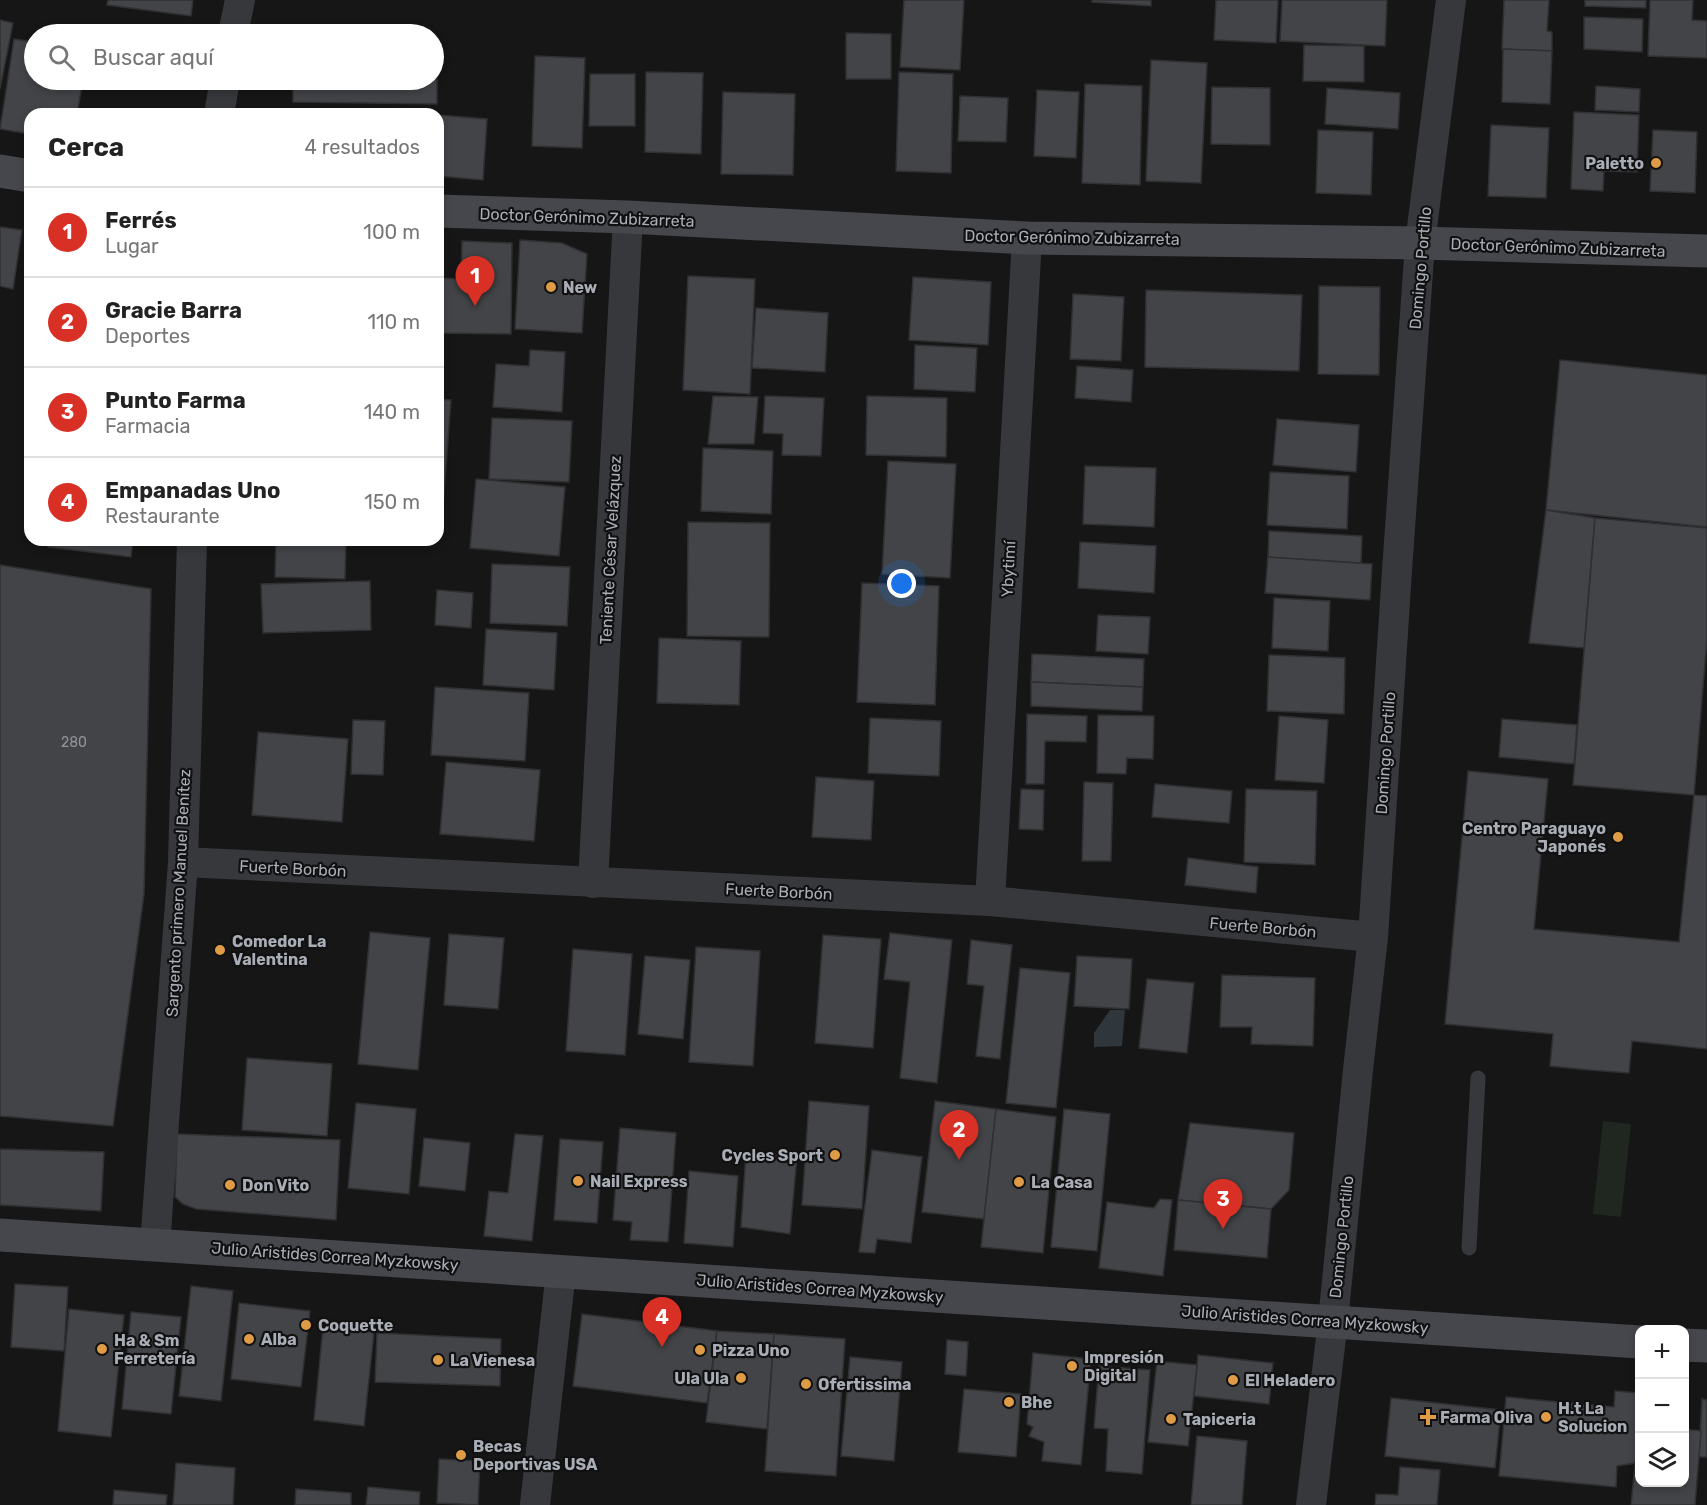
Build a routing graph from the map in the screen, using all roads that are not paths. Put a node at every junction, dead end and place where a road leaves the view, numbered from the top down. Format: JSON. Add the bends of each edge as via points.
{"nodes":[{"id":1,"x":240,"y":0,"type":"edge"},
{"id":2,"x":1451,"y":0,"type":"edge"},
{"id":3,"x":235,"y":24,"type":"edge"},
{"id":4,"x":223,"y":90,"type":"edge"},
{"id":5,"x":220,"y":108,"type":"edge"},
{"id":6,"x":0,"y":171,"type":"edge"},
{"id":7,"x":24,"y":175,"type":"edge"},
{"id":8,"x":444,"y":211,"type":"edge"},
{"id":9,"x":628,"y":217,"type":"junction"},
{"id":10,"x":1027,"y":237,"type":"junction"},
{"id":11,"x":1420,"y":243,"type":"junction"},
{"id":12,"x":1707,"y":251,"type":"edge"},
{"id":13,"x":192,"y":546,"type":"edge"},
{"id":14,"x":183,"y":862,"type":"junction"},
{"id":15,"x":593,"y":883,"type":"junction"},
{"id":16,"x":990,"y":901,"type":"junction"},
{"id":17,"x":1373,"y":937,"type":"junction"},
{"id":18,"x":1478,"y":1078,"type":"dead end"},
{"id":19,"x":0,"y":1235,"type":"edge"},
{"id":20,"x":155,"y":1245,"type":"junction"},
{"id":21,"x":1469,"y":1248,"type":"dead end"},
{"id":22,"x":561,"y":1271,"type":"junction"},
{"id":23,"x":1333,"y":1321,"type":"junction"},
{"id":24,"x":1635,"y":1342,"type":"edge"},
{"id":25,"x":1689,"y":1345,"type":"edge"},
{"id":26,"x":1707,"y":1346,"type":"edge"},
{"id":27,"x":535,"y":1505,"type":"edge"},
{"id":28,"x":1311,"y":1505,"type":"edge"}],
"edges":[{"from":1,"to":3,"type":"street"},
{"from":2,"to":11,"type":"street","name":"Domingo Portillo"},
{"from":4,"to":5,"type":"street"},
{"from":6,"to":7,"type":"main road"},
{"from":8,"to":9,"type":"main road","name":"Doctor Gerónimo Zubizarreta"},
{"from":9,"to":10,"type":"main road","name":"Doctor Gerónimo Zubizarreta"},
{"from":9,"to":15,"type":"street","name":"Teniente César Velázquez"},
{"from":10,"to":11,"type":"main road","name":"Doctor Gerónimo Zubizarreta"},
{"from":10,"to":16,"type":"street","name":"Ybytimí"},
{"from":11,"to":12,"type":"main road","name":"Doctor Gerónimo Zubizarreta"},
{"from":11,"to":17,"type":"street","name":"Domingo Portillo"},
{"from":13,"to":14,"type":"street","name":"Sargento primero Manuel Benítez"},
{"from":14,"to":15,"type":"street","name":"Fuerte Borbón"},
{"from":14,"to":20,"type":"street","name":"Sargento primero Manuel Benítez"},
{"from":15,"to":16,"type":"street","name":"Fuerte Borbón"},
{"from":16,"to":17,"type":"street","name":"Fuerte Borbón"},
{"from":17,"to":23,"type":"street","name":"Domingo Portillo"},
{"from":18,"to":21,"type":"lane"},
{"from":19,"to":20,"type":"main road","name":"Julio Aristides Correa Myzkowsky"},
{"from":20,"to":22,"type":"main road","name":"Julio Aristides Correa Myzkowsky"},
{"from":22,"to":23,"type":"main road","name":"Julio Aristides Correa Myzkowsky"},
{"from":22,"to":27,"type":"street"},
{"from":23,"to":24,"type":"main road","name":"Julio Aristides Correa Myzkowsky"},
{"from":23,"to":28,"type":"street","name":"Domingo Portillo"},
{"from":25,"to":26,"type":"main road"}]}
